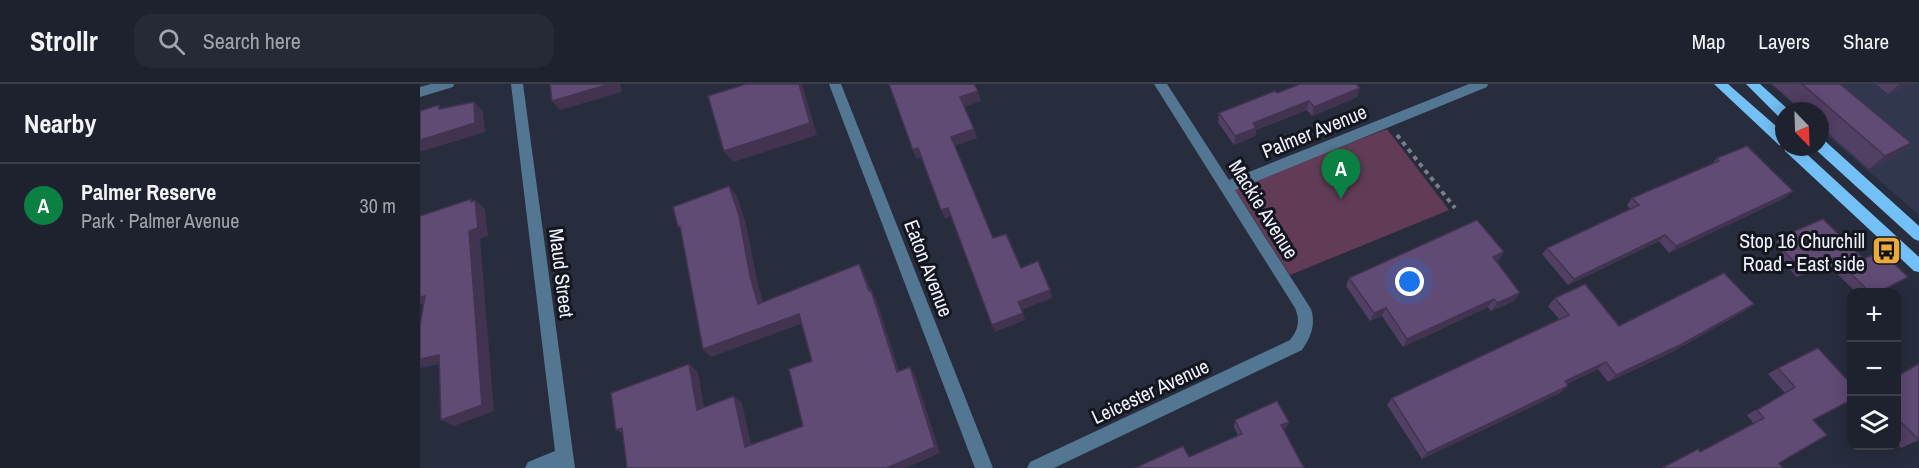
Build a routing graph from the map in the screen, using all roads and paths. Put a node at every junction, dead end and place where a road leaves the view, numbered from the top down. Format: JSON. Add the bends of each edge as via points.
{"nodes":[{"id":1,"x":448,"y":84,"type":"edge"},
{"id":2,"x":517,"y":84,"type":"edge"},
{"id":3,"x":835,"y":84,"type":"edge"},
{"id":4,"x":1160,"y":84,"type":"edge"},
{"id":5,"x":1482,"y":84,"type":"edge"},
{"id":6,"x":1720,"y":84,"type":"edge"},
{"id":7,"x":1752,"y":84,"type":"edge"},
{"id":8,"x":420,"y":92,"type":"edge"},
{"id":9,"x":1775,"y":105,"type":"edge"},
{"id":10,"x":1395,"y":132,"type":"dead end"},
{"id":11,"x":1775,"y":133,"type":"edge"},
{"id":12,"x":1829,"y":154,"type":"edge"},
{"id":13,"x":1801,"y":156,"type":"edge"},
{"id":14,"x":1227,"y":187,"type":"junction"},
{"id":15,"x":1455,"y":208,"type":"dead end"},
{"id":16,"x":1919,"y":235,"type":"edge"},
{"id":17,"x":1919,"y":266,"type":"edge"},
{"id":18,"x":1281,"y":351,"type":"joint"},
{"id":19,"x":565,"y":462,"type":"edge"},
{"id":20,"x":534,"y":468,"type":"edge"},
{"id":21,"x":984,"y":468,"type":"edge"},
{"id":22,"x":1036,"y":468,"type":"edge"}],
"edges":[{"from":1,"to":8,"type":"street"},
{"from":2,"to":19,"type":"street","name":"Maud Street"},
{"from":3,"to":21,"type":"street","name":"Eaton Avenue"},
{"from":4,"to":14,"type":"street","name":"Mackie Avenue"},
{"from":5,"to":14,"type":"street","name":"Palmer Avenue"},
{"from":6,"to":11,"type":"main road"},
{"from":7,"to":9,"type":"main road"},
{"from":10,"to":15,"type":"path"},
{"from":12,"to":16,"type":"main road"},
{"from":13,"to":17,"type":"main road"},
{"from":14,"to":18,"type":"street","name":"Mackie Avenue","via":[[1307,315],[1304,335],[1296,345]]},
{"from":18,"to":22,"type":"street","name":"Leicester Avenue"},
{"from":19,"to":20,"type":"street"}]}
